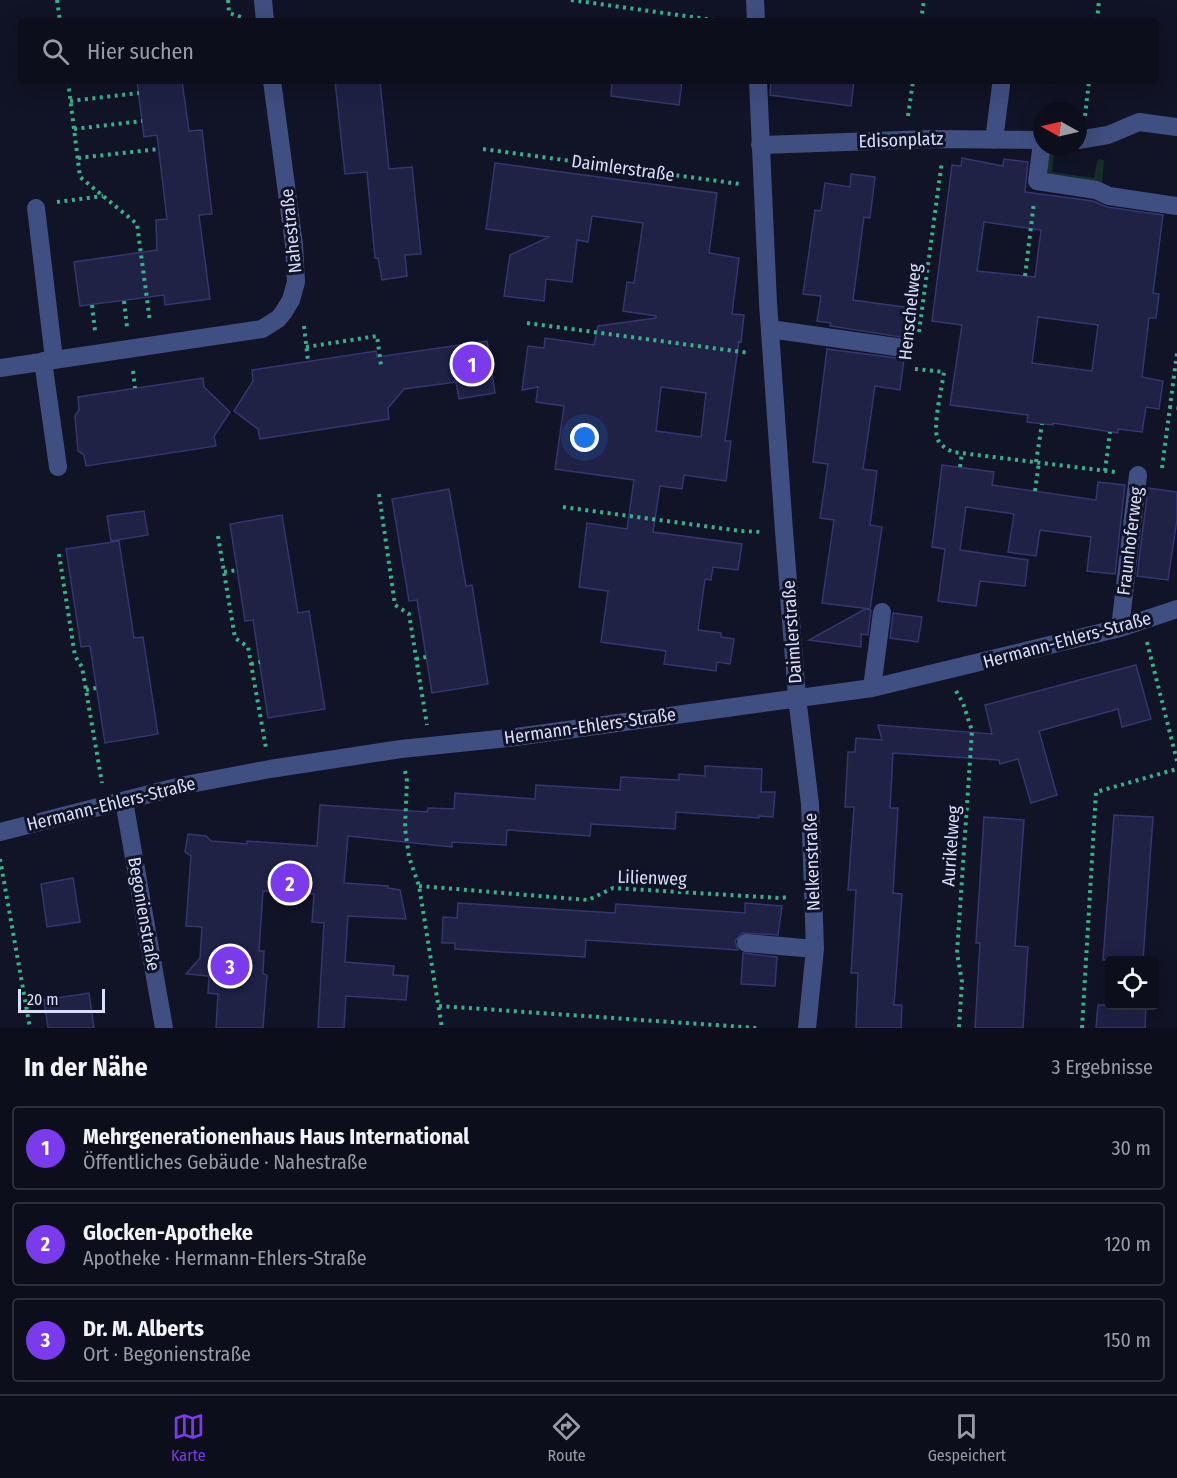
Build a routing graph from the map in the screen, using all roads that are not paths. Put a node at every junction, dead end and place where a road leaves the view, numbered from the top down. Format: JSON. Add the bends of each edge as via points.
{"nodes":[{"id":1,"x":263,"y":0,"type":"edge"},
{"id":2,"x":755,"y":0,"type":"edge"},
{"id":3,"x":257,"y":18,"type":"edge"},
{"id":4,"x":756,"y":18,"type":"edge"},
{"id":5,"x":272,"y":84,"type":"edge"},
{"id":6,"x":758,"y":84,"type":"edge"},
{"id":7,"x":1001,"y":86,"type":"dead end"},
{"id":8,"x":1177,"y":128,"type":"edge"},
{"id":9,"x":1087,"y":139,"type":"edge"},
{"id":10,"x":994,"y":140,"type":"junction"},
{"id":11,"x":1033,"y":142,"type":"edge"},
{"id":12,"x":760,"y":145,"type":"junction"},
{"id":13,"x":1040,"y":156,"type":"edge"},
{"id":14,"x":44,"y":206,"type":"road end"},
{"id":15,"x":1177,"y":206,"type":"edge"},
{"id":16,"x":770,"y":329,"type":"junction"},
{"id":17,"x":903,"y":348,"type":"dead end"},
{"id":18,"x":48,"y":360,"type":"junction"},
{"id":19,"x":0,"y":368,"type":"edge"},
{"id":20,"x":58,"y":467,"type":"dead end"},
{"id":21,"x":1138,"y":475,"type":"road end"},
{"id":22,"x":1177,"y":609,"type":"edge"},
{"id":23,"x":882,"y":612,"type":"dead end"},
{"id":24,"x":1120,"y":628,"type":"junction"},
{"id":25,"x":872,"y":688,"type":"junction"},
{"id":26,"x":797,"y":697,"type":"junction"},
{"id":27,"x":115,"y":803,"type":"junction"},
{"id":28,"x":0,"y":832,"type":"edge"},
{"id":29,"x":746,"y":943,"type":"dead end"},
{"id":30,"x":814,"y":949,"type":"junction"},
{"id":31,"x":164,"y":1028,"type":"edge"},
{"id":32,"x":807,"y":1028,"type":"edge"}],
"edges":[{"from":1,"to":3,"type":"street"},
{"from":2,"to":4,"type":"street"},
{"from":5,"to":18,"type":"street","name":"Nahestraße","via":[[296,282],[291,300],[278,319],[262,329]]},
{"from":6,"to":12,"type":"street","name":"Daimlerstraße"},
{"from":7,"to":10,"type":"street"},
{"from":8,"to":9,"type":"street","via":[[1139,122]]},
{"from":10,"to":11,"type":"street","name":"Edisonplatz"},
{"from":10,"to":12,"type":"street","name":"Edisonplatz","via":[[944,138]]},
{"from":12,"to":16,"type":"street","name":"Daimlerstraße"},
{"from":13,"to":15,"type":"street","name":"Edisonplatz","via":[[1037,181]]},
{"from":14,"to":18,"type":"street"},
{"from":16,"to":17,"type":"street"},
{"from":16,"to":26,"type":"street","name":"Daimlerstraße"},
{"from":18,"to":19,"type":"street","name":"Nahestraße"},
{"from":18,"to":20,"type":"street"},
{"from":21,"to":24,"type":"street","name":"Fraunhoferweg"},
{"from":22,"to":24,"type":"street","name":"Hermann-Ehlers-Straße"},
{"from":23,"to":25,"type":"street"},
{"from":24,"to":25,"type":"street","name":"Hermann-Ehlers-Straße"},
{"from":25,"to":26,"type":"street","name":"Hermann-Ehlers-Straße"},
{"from":26,"to":27,"type":"street","name":"Hermann-Ehlers-Straße","via":[[270,769]]},
{"from":26,"to":30,"type":"street","name":"Nelkenstraße","via":[[810,804]]},
{"from":27,"to":28,"type":"street","name":"Hermann-Ehlers-Straße"},
{"from":27,"to":31,"type":"street","name":"Begonienstraße"},
{"from":29,"to":30,"type":"street"},
{"from":30,"to":32,"type":"street","name":"Nelkenstraße"}]}
